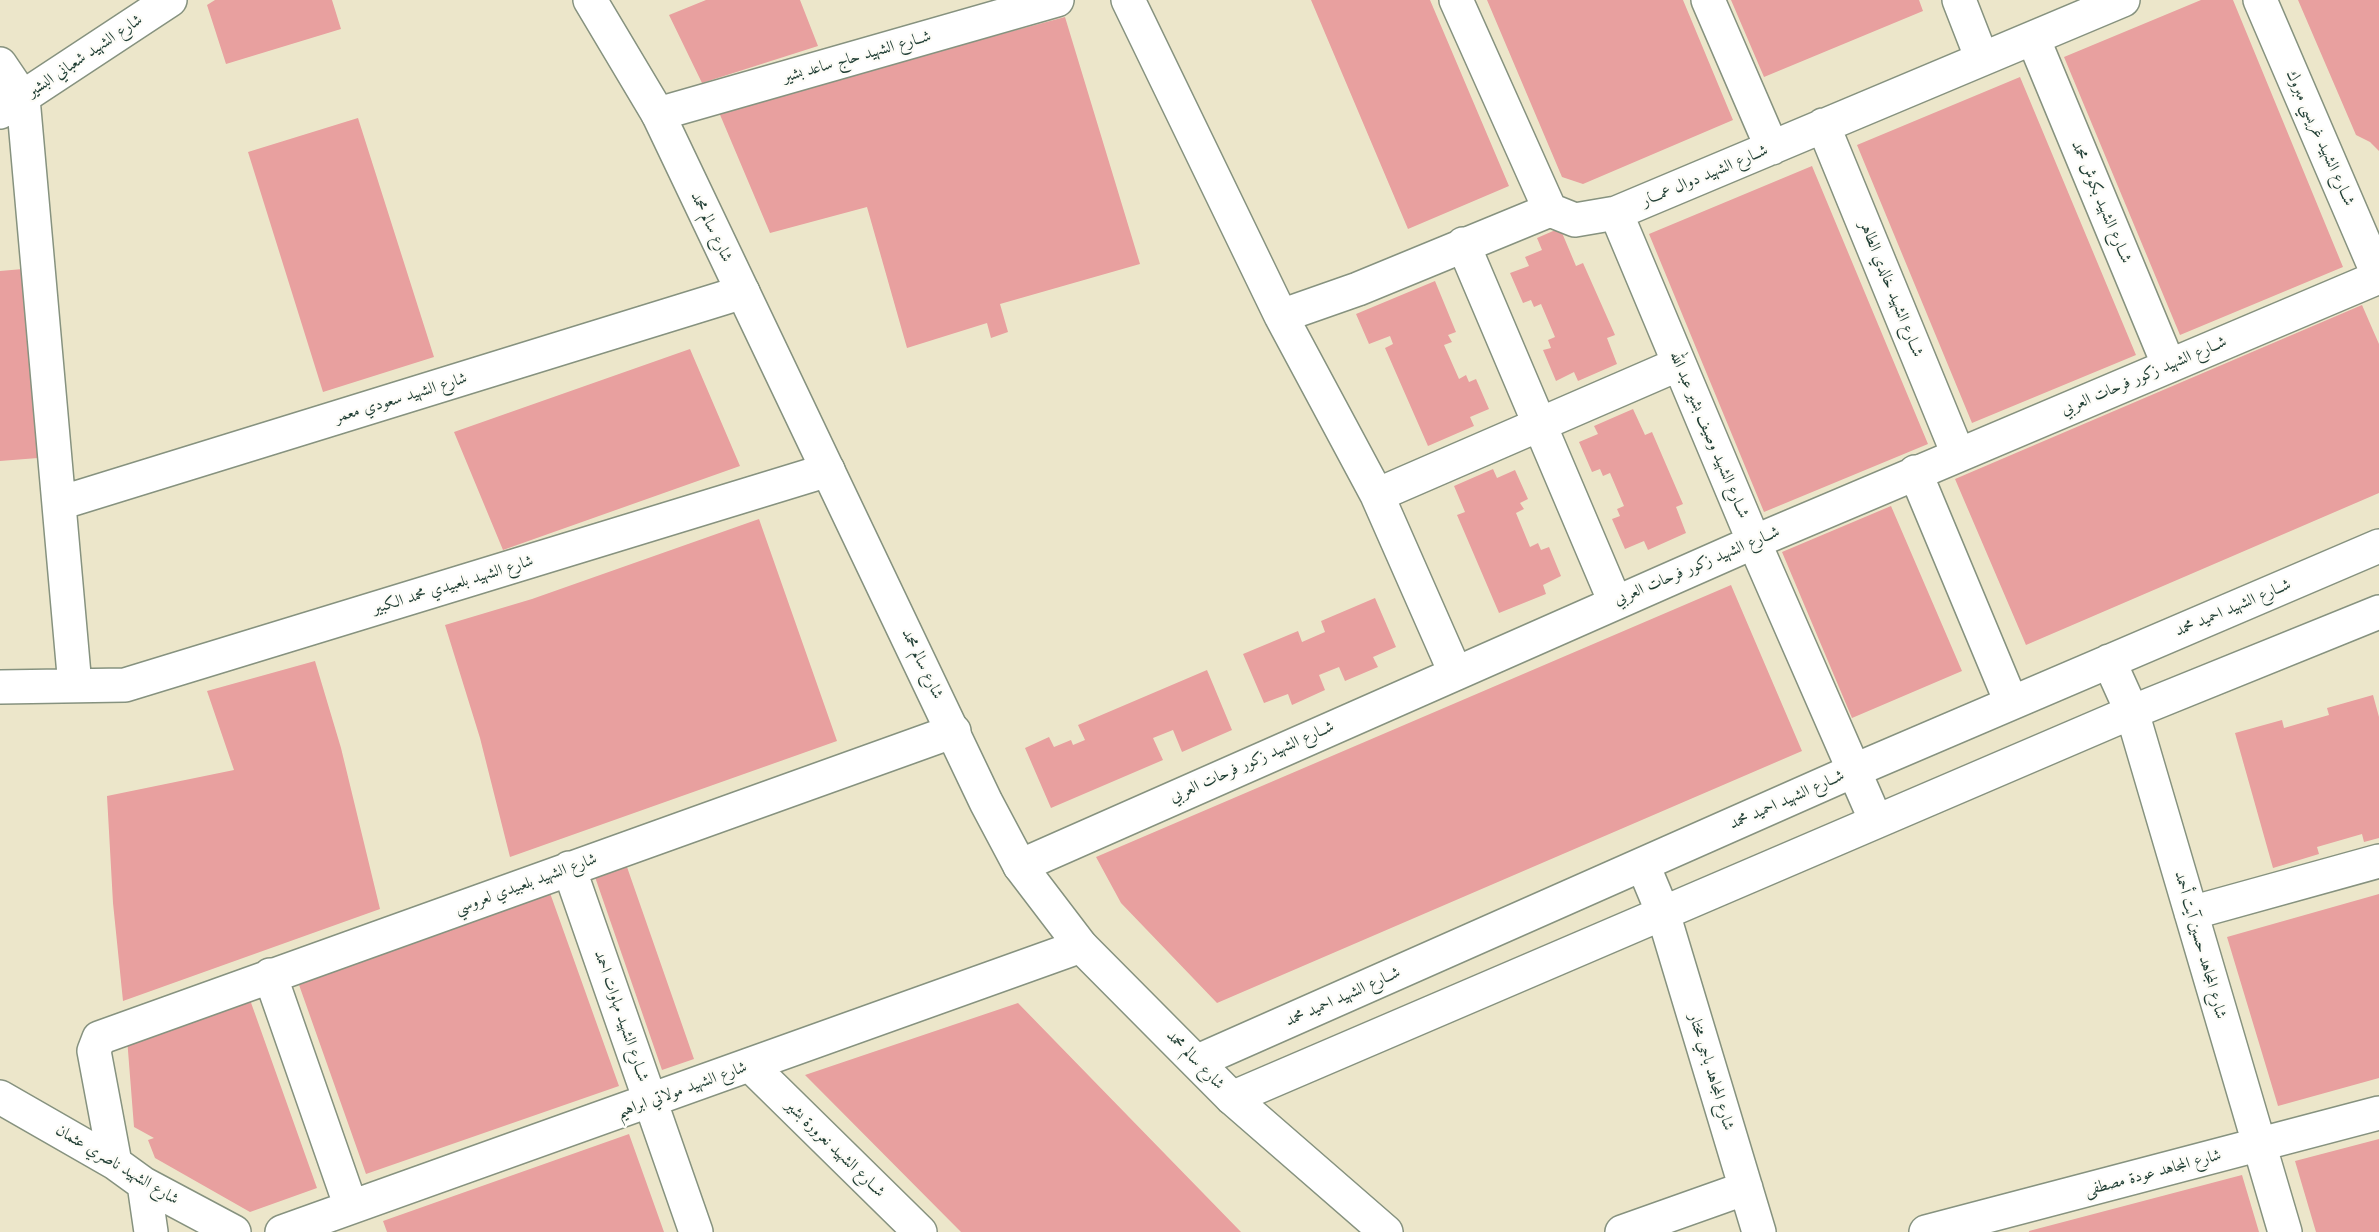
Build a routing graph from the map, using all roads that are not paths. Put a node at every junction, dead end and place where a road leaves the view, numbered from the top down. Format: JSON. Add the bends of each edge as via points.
{"nodes":[{"id":1,"x":170,"y":0,"type":"edge"},
{"id":2,"x":590,"y":0,"type":"edge"},
{"id":3,"x":1057,"y":0,"type":"edge"},
{"id":4,"x":1128,"y":0,"type":"edge"},
{"id":5,"x":1456,"y":0,"type":"edge"},
{"id":6,"x":1708,"y":0,"type":"edge"},
{"id":7,"x":1959,"y":0,"type":"edge"},
{"id":8,"x":2260,"y":0,"type":"edge"},
{"id":9,"x":2109,"y":3,"type":"edge"},
{"id":10,"x":2033,"y":38,"type":"junction"},
{"id":11,"x":1982,"y":59,"type":"junction"},
{"id":12,"x":0,"y":64,"type":"edge"},
{"id":13,"x":12,"y":105,"type":"edge"},
{"id":14,"x":658,"y":114,"type":"junction"},
{"id":15,"x":1823,"y":125,"type":"junction"},
{"id":16,"x":1772,"y":148,"type":"junction"},
{"id":17,"x":2366,"y":206,"type":"edge"},
{"id":18,"x":1550,"y":210,"type":"junction"},
{"id":19,"x":1616,"y":213,"type":"junction"},
{"id":20,"x":1463,"y":244,"type":"junction"},
{"id":21,"x":2379,"y":277,"type":"edge"},
{"id":22,"x":743,"y":292,"type":"junction"},
{"id":23,"x":1281,"y":316,"type":"junction"},
{"id":24,"x":1679,"y":364,"type":"junction"},
{"id":25,"x":2169,"y":366,"type":"junction"},
{"id":26,"x":1540,"y":424,"type":"junction"},
{"id":27,"x":1958,"y":454,"type":"junction"},
{"id":28,"x":828,"y":471,"type":"junction"},
{"id":29,"x":1915,"y":472,"type":"junction"},
{"id":30,"x":1377,"y":495,"type":"junction"},
{"id":31,"x":60,"y":503,"type":"junction"},
{"id":32,"x":1754,"y":542,"type":"junction"},
{"id":33,"x":2379,"y":546,"type":"edge"},
{"id":34,"x":1614,"y":602,"type":"junction"},
{"id":35,"x":2379,"y":612,"type":"edge"},
{"id":36,"x":2109,"y":661,"type":"junction"},
{"id":37,"x":1455,"y":672,"type":"junction"},
{"id":38,"x":75,"y":686,"type":"junction"},
{"id":39,"x":0,"y":687,"type":"edge"},
{"id":40,"x":2012,"y":702,"type":"junction"},
{"id":41,"x":2132,"y":712,"type":"junction"},
{"id":42,"x":954,"y":731,"type":"junction"},
{"id":43,"x":1854,"y":771,"type":"junction"},
{"id":44,"x":1876,"y":822,"type":"junction"},
{"id":45,"x":2379,"y":861,"type":"edge"},
{"id":46,"x":1643,"y":865,"type":"junction"},
{"id":47,"x":1020,"y":866,"type":"junction"},
{"id":48,"x":569,"y":868,"type":"junction"},
{"id":49,"x":1664,"y":912,"type":"junction"},
{"id":50,"x":2191,"y":913,"type":"junction"},
{"id":51,"x":1081,"y":946,"type":"junction"},
{"id":52,"x":270,"y":975,"type":"junction"},
{"id":53,"x":1198,"y":1061,"type":"junction"},
{"id":54,"x":750,"y":1065,"type":"junction"},
{"id":55,"x":0,"y":1097,"type":"edge"},
{"id":56,"x":1232,"y":1098,"type":"junction"},
{"id":57,"x":650,"y":1102,"type":"junction"},
{"id":58,"x":2379,"y":1113,"type":"edge"},
{"id":59,"x":2258,"y":1146,"type":"junction"},
{"id":60,"x":115,"y":1163,"type":"junction"},
{"id":61,"x":144,"y":1185,"type":"junction"},
{"id":62,"x":1746,"y":1188,"type":"junction"},
{"id":63,"x":351,"y":1207,"type":"junction"},
{"id":64,"x":151,"y":1232,"type":"edge"},
{"id":65,"x":234,"y":1232,"type":"edge"},
{"id":66,"x":282,"y":1232,"type":"edge"},
{"id":67,"x":696,"y":1232,"type":"edge"},
{"id":68,"x":920,"y":1232,"type":"edge"},
{"id":69,"x":1386,"y":1232,"type":"edge"},
{"id":70,"x":1622,"y":1232,"type":"edge"},
{"id":71,"x":1759,"y":1232,"type":"edge"},
{"id":72,"x":1926,"y":1232,"type":"edge"},
{"id":73,"x":2285,"y":1232,"type":"edge"}],
"edges":[{"from":1,"to":13,"type":"street","name":"شارع الشهيد شعباني البشير"},
{"from":2,"to":14,"type":"street","name":"شارع سالم محمد"},
{"from":3,"to":14,"type":"street","name":"شــارع الشهيد حاج ساعد بشير"},
{"from":4,"to":23,"type":"street"},
{"from":5,"to":18,"type":"street"},
{"from":6,"to":16,"type":"street"},
{"from":7,"to":11,"type":"street"},
{"from":8,"to":17,"type":"street","name":"شــارع الشهيد غريسي مبروك"},
{"from":9,"to":10,"type":"street","name":"شــارع الشهيد دوال عمـــار"},
{"from":10,"to":11,"type":"street","name":"شــارع الشهيد دوال عمـــار"},
{"from":10,"to":25,"type":"street","name":"شــارع الشهيد بكوش محمد"},
{"from":11,"to":15,"type":"street","name":"شــارع الشهيد دوال عمـــار"},
{"from":12,"to":13,"type":"street"},
{"from":13,"to":31,"type":"street"},
{"from":14,"to":22,"type":"street","name":"شارع سالم محمد"},
{"from":15,"to":16,"type":"street","name":"شــارع الشهيد دوال عمـــار"},
{"from":15,"to":27,"type":"street","name":"شــارع الشهيد خالدي الطاهر"},
{"from":16,"to":19,"type":"street","name":"شــارع الشهيد دوال عمـــار"},
{"from":17,"to":21,"type":"street","name":"شــارع الشهيد غريسي مبروك"},
{"from":18,"to":19,"type":"street","name":"شــارع الشهيد دوال عمـــار","via":[[1575,220]]},
{"from":18,"to":20,"type":"street"},
{"from":19,"to":24,"type":"street","name":"شــارع الشهيد وصيف بشير عبد الله"},
{"from":20,"to":23,"type":"street","via":[[1358,289]]},
{"from":20,"to":26,"type":"street"},
{"from":21,"to":25,"type":"street","name":"شــارع الشهيد زكور فرحات العربي"},
{"from":22,"to":28,"type":"street","name":"شارع سالم محمد"},
{"from":22,"to":31,"type":"street","name":"شارع الشهيد سعودي معمر"},
{"from":23,"to":30,"type":"street"},
{"from":24,"to":26,"type":"street"},
{"from":24,"to":32,"type":"street","name":"شــارع الشهيد وصيف بشير عبد الله"},
{"from":25,"to":27,"type":"street","name":"شــارع الشهيد زكور فرحات العربي"},
{"from":26,"to":30,"type":"street"},
{"from":26,"to":34,"type":"street"},
{"from":27,"to":29,"type":"street","name":"شــارع الشهيد زكور فرحات العربي"},
{"from":28,"to":38,"type":"street","name":"شارع الشهيد بلعبيدي محمد الكبير","via":[[125,685]]},
{"from":28,"to":42,"type":"street","name":"شارع سالم محمد"},
{"from":29,"to":32,"type":"street","name":"شــارع الشهيد زكور فرحات العربي"},
{"from":29,"to":40,"type":"street"},
{"from":30,"to":37,"type":"street"},
{"from":31,"to":38,"type":"street"},
{"from":32,"to":34,"type":"street","name":"شــارع الشهيد زكور فرحات العربي"},
{"from":32,"to":43,"type":"street","name":"شــارع الشهيد وصيف بشير عبد الله"},
{"from":33,"to":36,"type":"street","name":"شــارع الشهيد احميد محمد"},
{"from":34,"to":37,"type":"street","name":"شــارع الشهيد زكور فرحات العربي"},
{"from":35,"to":41,"type":"street"},
{"from":36,"to":40,"type":"street","name":"شــارع الشهيد احميد محمد"},
{"from":36,"to":41,"type":"street","name":"شارع المجاهد حسين آيت أحمد"},
{"from":37,"to":47,"type":"street","name":"شــارع الشهيد زكور فرحات العربي"},
{"from":38,"to":39,"type":"street","name":"شارع الشهيد بلعبيدي محمد الكبير"},
{"from":40,"to":43,"type":"street","name":"شــارع الشهيد احميد محمد"},
{"from":41,"to":44,"type":"street"},
{"from":41,"to":50,"type":"street","name":"شارع المجاهد حسين آيت أحمد"},
{"from":42,"to":47,"type":"street","name":"شارع سالم محمد"},
{"from":42,"to":48,"type":"street","name":"شارع الشهيد بلعبيدي لعروسي"},
{"from":43,"to":44,"type":"street","name":"شــارع الشهيد وصيف بشير عبد الله"},
{"from":43,"to":46,"type":"street","name":"شــارع الشهيد احميد محمد"},
{"from":44,"to":49,"type":"street"},
{"from":45,"to":50,"type":"street"},
{"from":46,"to":49,"type":"street","name":"شارع المجاهد باجي مختار"},
{"from":46,"to":53,"type":"street","name":"شــارع الشهيد احميد محمد"},
{"from":47,"to":51,"type":"street","name":"شارع سالم محمد"},
{"from":48,"to":52,"type":"street","name":"شارع الشهيد بلعبيدي لعروسي"},
{"from":48,"to":57,"type":"street","name":"شــارع الشهيد مهاوات احمد"},
{"from":49,"to":56,"type":"street"},
{"from":49,"to":62,"type":"street","name":"شارع المجاهد باجي مختار"},
{"from":50,"to":59,"type":"street","name":"شارع المجاهد حسين آيت أحمد"},
{"from":51,"to":53,"type":"street","name":"شارع سالم محمد"},
{"from":51,"to":54,"type":"street","name":"شارع الشهيد مولاتي ابراهيم"},
{"from":52,"to":60,"type":"street","name":"شارع الشهيد بلعبيدي لعروسي","via":[[99,1038],[94,1051]]},
{"from":52,"to":63,"type":"street"},
{"from":53,"to":56,"type":"street","name":"شارع سالم محمد"},
{"from":54,"to":57,"type":"street","name":"شارع الشهيد مولاتي ابراهيم"},
{"from":54,"to":68,"type":"street","name":"شــارع الشهيد نعرورة بشير"},
{"from":55,"to":60,"type":"street","name":"شارع الشهيد ناصري عثمان"},
{"from":56,"to":69,"type":"street","name":"شارع سالم محمد"},
{"from":57,"to":63,"type":"street","name":"شارع الشهيد مولاتي ابراهيم"},
{"from":57,"to":67,"type":"street","name":"شــارع الشهيد مهاوات احمد"},
{"from":58,"to":59,"type":"street","name":"شارع المجاهد عودة مصطفى"},
{"from":59,"to":72,"type":"street","name":"شارع المجاهد عودة مصطفى"},
{"from":59,"to":73,"type":"street","name":"شارع المجاهد حسين آيت أحمد"},
{"from":60,"to":61,"type":"street","name":"شارع الشهيد ناصري عثمان"},
{"from":61,"to":64,"type":"street"},
{"from":61,"to":65,"type":"street","name":"شارع الشهيد ناصري عثمان"},
{"from":62,"to":70,"type":"street"},
{"from":62,"to":71,"type":"street","name":"شارع المجاهد باجي مختار"},
{"from":63,"to":66,"type":"street","name":"شارع الشهيد مولاتي ابراهيم"}]}
